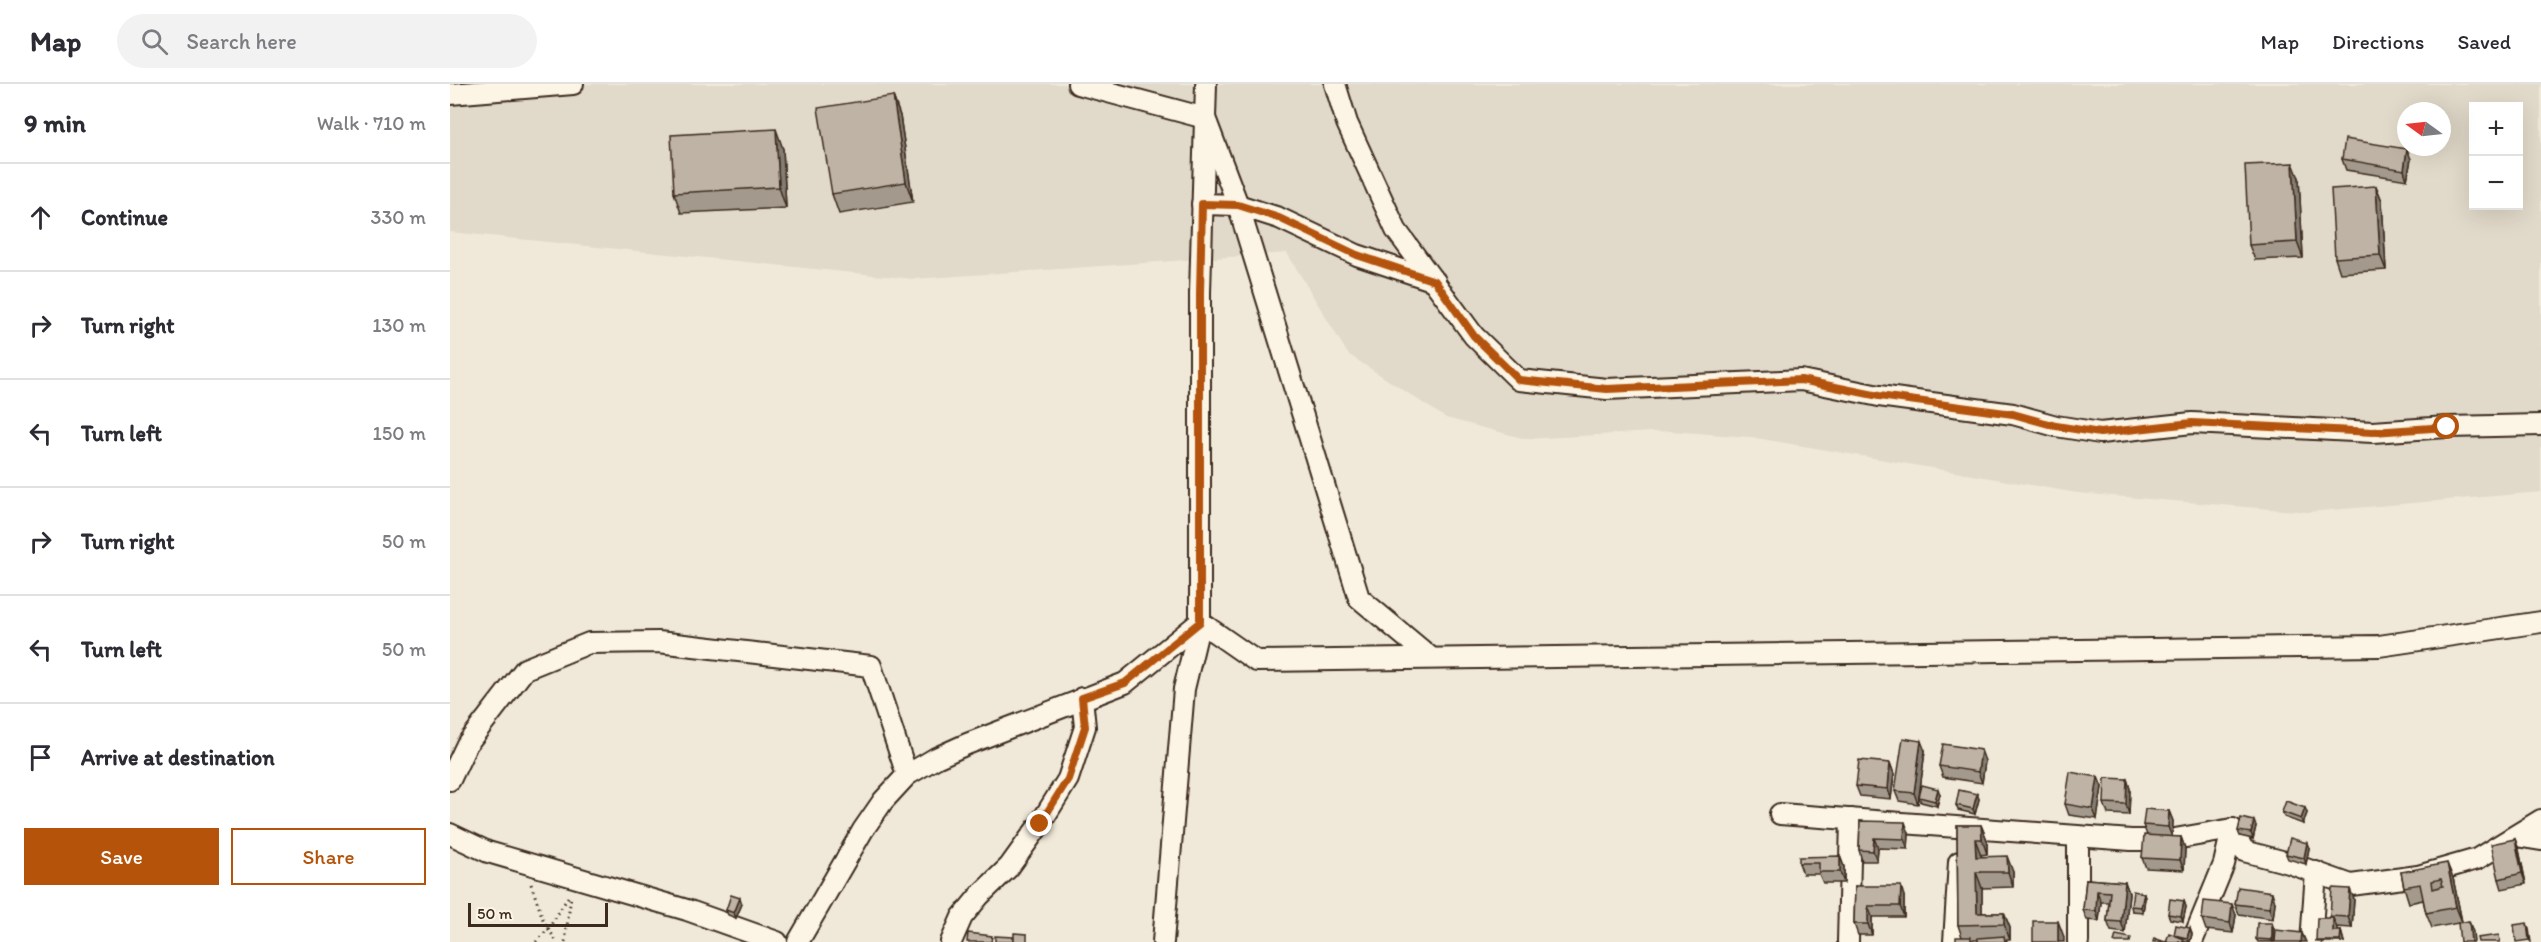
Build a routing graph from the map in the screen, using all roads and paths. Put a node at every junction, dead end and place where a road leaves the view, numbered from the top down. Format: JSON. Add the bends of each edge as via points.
{"nodes":[{"id":1,"x":573,"y":84,"type":"edge"},
{"id":2,"x":1078,"y":84,"type":"edge"},
{"id":3,"x":1206,"y":84,"type":"edge"},
{"id":4,"x":1335,"y":84,"type":"edge"},
{"id":5,"x":450,"y":94,"type":"edge"},
{"id":6,"x":1205,"y":118,"type":"junction"},
{"id":7,"x":1202,"y":204,"type":"junction"},
{"id":8,"x":1238,"y":205,"type":"junction"},
{"id":9,"x":1435,"y":281,"type":"junction"},
{"id":10,"x":2541,"y":425,"type":"edge"},
{"id":11,"x":1200,"y":622,"type":"junction"},
{"id":12,"x":2541,"y":622,"type":"edge"},
{"id":13,"x":1431,"y":658,"type":"junction"},
{"id":14,"x":1082,"y":698,"type":"junction"},
{"id":15,"x":907,"y":775,"type":"junction"},
{"id":16,"x":450,"y":780,"type":"edge"},
{"id":17,"x":1780,"y":814,"type":"dead end"},
{"id":18,"x":1851,"y":819,"type":"junction"},
{"id":19,"x":2541,"y":820,"type":"edge"},
{"id":20,"x":1962,"y":827,"type":"junction"},
{"id":21,"x":2232,"y":829,"type":"junction"},
{"id":22,"x":450,"y":834,"type":"edge"},
{"id":23,"x":2516,"y":836,"type":"junction"},
{"id":24,"x":2078,"y":837,"type":"junction"},
{"id":25,"x":2541,"y":840,"type":"edge"},
{"id":26,"x":522,"y":862,"type":"junction"},
{"id":27,"x":2316,"y":872,"type":"junction"},
{"id":28,"x":549,"y":928,"type":"junction"},
{"id":29,"x":536,"y":942,"type":"edge"},
{"id":30,"x":557,"y":942,"type":"edge"},
{"id":31,"x":566,"y":942,"type":"edge"},
{"id":32,"x":777,"y":942,"type":"edge"},
{"id":33,"x":798,"y":942,"type":"edge"},
{"id":34,"x":951,"y":942,"type":"edge"},
{"id":35,"x":1163,"y":942,"type":"edge"},
{"id":36,"x":1848,"y":942,"type":"edge"},
{"id":37,"x":1954,"y":942,"type":"edge"},
{"id":38,"x":2078,"y":942,"type":"edge"},
{"id":39,"x":2192,"y":942,"type":"edge"},
{"id":40,"x":2311,"y":942,"type":"edge"}],
"edges":[{"from":1,"to":5,"type":"street"},
{"from":2,"to":6,"type":"street"},
{"from":3,"to":6,"type":"street"},
{"from":4,"to":9,"type":"street","via":[[1347,123],[1396,230]]},
{"from":6,"to":7,"type":"street"},
{"from":6,"to":8,"type":"street"},
{"from":7,"to":8,"type":"street"},
{"from":7,"to":11,"type":"street"},
{"from":8,"to":9,"type":"street","via":[[1279,218],[1357,255]]},
{"from":8,"to":13,"type":"street","via":[[1359,598]]},
{"from":9,"to":10,"type":"street","via":[[1474,336],[1519,380],[1607,389],[1801,380],[1879,396],[2013,414],[2100,433],[2192,423],[2373,432]]},
{"from":11,"to":13,"type":"street","via":[[1256,661]]},
{"from":11,"to":14,"type":"street","via":[[1125,683]]},
{"from":11,"to":35,"type":"street","via":[[1184,689]]},
{"from":12,"to":13,"type":"street","via":[[2379,646]]},
{"from":14,"to":15,"type":"street","via":[[936,758]]},
{"from":14,"to":34,"type":"street","via":[[1085,727],[1068,779],[1009,867],[962,917]]},
{"from":15,"to":16,"type":"street","via":[[871,666],[658,642],[589,643],[525,669],[467,744]]},
{"from":15,"to":33,"type":"street","via":[[882,801],[863,830]]},
{"from":17,"to":18,"type":"street"},
{"from":18,"to":20,"type":"street"},
{"from":18,"to":36,"type":"street"},
{"from":19,"to":23,"type":"street"},
{"from":20,"to":24,"type":"street"},
{"from":20,"to":37,"type":"street"},
{"from":21,"to":24,"type":"street","via":[[2169,840]]},
{"from":21,"to":27,"type":"street","via":[[2244,851]]},
{"from":21,"to":39,"type":"street","via":[[2224,864]]},
{"from":22,"to":26,"type":"street","via":[[488,852]]},
{"from":23,"to":25,"type":"street"},
{"from":23,"to":27,"type":"street","via":[[2477,859],[2418,876],[2351,885]]},
{"from":24,"to":38,"type":"street"},
{"from":26,"to":28,"type":"path"},
{"from":26,"to":32,"type":"street","via":[[687,910]]},
{"from":27,"to":40,"type":"street"},
{"from":28,"to":29,"type":"path"},
{"from":28,"to":30,"type":"path"},
{"from":28,"to":31,"type":"path","via":[[572,891]]}]}
